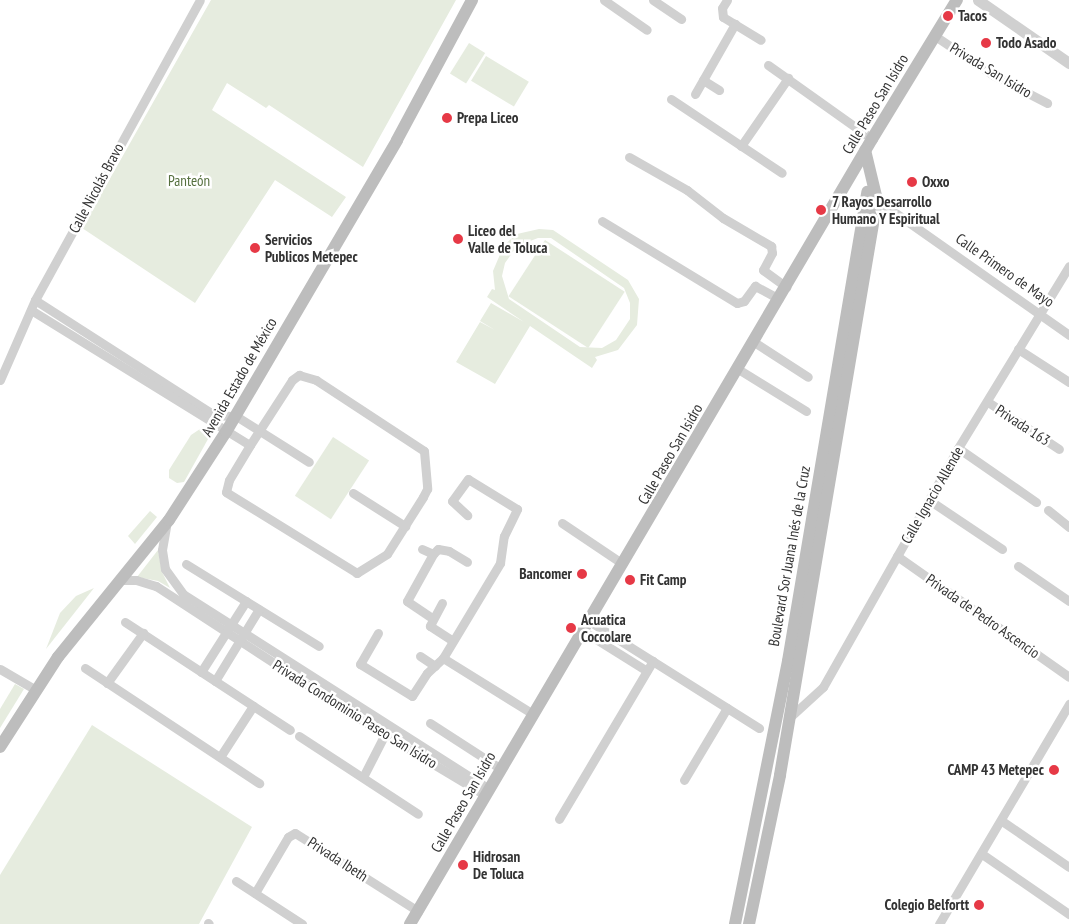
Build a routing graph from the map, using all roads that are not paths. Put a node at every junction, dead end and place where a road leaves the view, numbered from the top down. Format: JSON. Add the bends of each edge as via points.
{"nodes":[{"id":1,"x":200,"y":0,"type":"edge"},
{"id":2,"x":472,"y":0,"type":"edge"},
{"id":3,"x":604,"y":0,"type":"edge"},
{"id":4,"x":653,"y":0,"type":"edge"},
{"id":5,"x":726,"y":0,"type":"edge"},
{"id":6,"x":958,"y":0,"type":"edge"},
{"id":7,"x":978,"y":0,"type":"edge"},
{"id":8,"x":680,"y":19,"type":"dead end"},
{"id":9,"x":735,"y":24,"type":"junction"},
{"id":10,"x":647,"y":30,"type":"dead end"},
{"id":11,"x":935,"y":36,"type":"junction"},
{"id":12,"x":761,"y":40,"type":"dead end"},
{"id":13,"x":1069,"y":63,"type":"edge"},
{"id":14,"x":768,"y":65,"type":"dead end"},
{"id":15,"x":788,"y":78,"type":"junction"},
{"id":16,"x":703,"y":80,"type":"junction"},
{"id":17,"x":719,"y":90,"type":"dead end"},
{"id":18,"x":695,"y":94,"type":"dead end"},
{"id":19,"x":672,"y":99,"type":"dead end"},
{"id":20,"x":1047,"y":103,"type":"dead end"},
{"id":21,"x":872,"y":139,"type":"junction"},
{"id":22,"x":741,"y":146,"type":"junction"},
{"id":23,"x":865,"y":150,"type":"junction"},
{"id":24,"x":629,"y":157,"type":"dead end"},
{"id":25,"x":782,"y":173,"type":"dead end"},
{"id":26,"x":848,"y":181,"type":"junction"},
{"id":27,"x":872,"y":196,"type":"junction"},
{"id":28,"x":602,"y":221,"type":"dead end"},
{"id":29,"x":1069,"y":266,"type":"edge"},
{"id":30,"x":786,"y":287,"type":"junction"},
{"id":31,"x":779,"y":299,"type":"junction"},
{"id":32,"x":35,"y":300,"type":"junction"},
{"id":33,"x":30,"y":310,"type":"junction"},
{"id":34,"x":1040,"y":315,"type":"junction"},
{"id":35,"x":1069,"y":335,"type":"edge"},
{"id":36,"x":754,"y":342,"type":"junction"},
{"id":37,"x":1018,"y":349,"type":"junction"},
{"id":38,"x":738,"y":369,"type":"junction"},
{"id":39,"x":808,"y":377,"type":"dead end"},
{"id":40,"x":0,"y":380,"type":"edge"},
{"id":41,"x":1069,"y":382,"type":"edge"},
{"id":42,"x":988,"y":402,"type":"junction"},
{"id":43,"x":806,"y":410,"type":"dead end"},
{"id":44,"x":236,"y":416,"type":"junction"},
{"id":45,"x":260,"y":430,"type":"junction"},
{"id":46,"x":226,"y":432,"type":"junction"},
{"id":47,"x":250,"y":445,"type":"junction"},
{"id":48,"x":958,"y":448,"type":"junction"},
{"id":49,"x":1059,"y":449,"type":"dead end"},
{"id":50,"x":308,"y":462,"type":"dead end"},
{"id":51,"x":353,"y":493,"type":"dead end"},
{"id":52,"x":929,"y":500,"type":"junction"},
{"id":53,"x":1036,"y":502,"type":"dead end"},
{"id":54,"x":1048,"y":510,"type":"dead end"},
{"id":55,"x":467,"y":515,"type":"dead end"},
{"id":56,"x":169,"y":520,"type":"junction"},
{"id":57,"x":562,"y":523,"type":"dead end"},
{"id":58,"x":405,"y":526,"type":"junction"},
{"id":59,"x":1069,"y":526,"type":"edge"},
{"id":60,"x":422,"y":549,"type":"dead end"},
{"id":61,"x":1002,"y":549,"type":"dead end"},
{"id":62,"x":433,"y":554,"type":"junction"},
{"id":63,"x":897,"y":556,"type":"junction"},
{"id":64,"x":467,"y":562,"type":"dead end"},
{"id":65,"x":186,"y":564,"type":"dead end"},
{"id":66,"x":623,"y":564,"type":"junction"},
{"id":67,"x":1018,"y":566,"type":"dead end"},
{"id":68,"x":120,"y":580,"type":"junction"},
{"id":69,"x":246,"y":601,"type":"junction"},
{"id":70,"x":1069,"y":602,"type":"edge"},
{"id":71,"x":442,"y":603,"type":"dead end"},
{"id":72,"x":259,"y":610,"type":"junction"},
{"id":73,"x":432,"y":618,"type":"junction"},
{"id":74,"x":125,"y":622,"type":"dead end"},
{"id":75,"x":586,"y":626,"type":"junction"},
{"id":76,"x":229,"y":628,"type":"junction"},
{"id":77,"x":143,"y":633,"type":"junction"},
{"id":78,"x":378,"y":633,"type":"dead end"},
{"id":79,"x":242,"y":637,"type":"junction"},
{"id":80,"x":453,"y":641,"type":"junction"},
{"id":81,"x":319,"y":646,"type":"dead end"},
{"id":82,"x":420,"y":656,"type":"dead end"},
{"id":83,"x":443,"y":658,"type":"junction"},
{"id":84,"x":653,"y":661,"type":"junction"},
{"id":85,"x":435,"y":666,"type":"junction"},
{"id":86,"x":85,"y":668,"type":"dead end"},
{"id":87,"x":0,"y":669,"type":"edge"},
{"id":88,"x":647,"y":671,"type":"junction"},
{"id":89,"x":201,"y":672,"type":"junction"},
{"id":90,"x":1069,"y":677,"type":"edge"},
{"id":91,"x":215,"y":680,"type":"junction"},
{"id":92,"x":107,"y":683,"type":"junction"},
{"id":93,"x":36,"y":690,"type":"junction"},
{"id":94,"x":1069,"y":704,"type":"edge"},
{"id":95,"x":253,"y":706,"type":"junction"},
{"id":96,"x":727,"y":708,"type":"junction"},
{"id":97,"x":533,"y":714,"type":"junction"},
{"id":98,"x":1066,"y":716,"type":"edge"},
{"id":99,"x":789,"y":718,"type":"junction"},
{"id":100,"x":430,"y":722,"type":"dead end"},
{"id":101,"x":759,"y":728,"type":"dead end"},
{"id":102,"x":290,"y":730,"type":"dead end"},
{"id":103,"x":387,"y":731,"type":"junction"},
{"id":104,"x":299,"y":736,"type":"dead end"},
{"id":105,"x":0,"y":747,"type":"edge"},
{"id":106,"x":220,"y":757,"type":"junction"},
{"id":107,"x":501,"y":769,"type":"junction"},
{"id":108,"x":363,"y":778,"type":"junction"},
{"id":109,"x":684,"y":780,"type":"dead end"},
{"id":110,"x":259,"y":783,"type":"dead end"},
{"id":111,"x":487,"y":792,"type":"junction"},
{"id":112,"x":418,"y":814,"type":"dead end"},
{"id":113,"x":559,"y":819,"type":"dead end"},
{"id":114,"x":1002,"y":821,"type":"junction"},
{"id":115,"x":982,"y":854,"type":"junction"},
{"id":116,"x":1069,"y":867,"type":"edge"},
{"id":117,"x":236,"y":881,"type":"dead end"},
{"id":118,"x":255,"y":893,"type":"junction"},
{"id":119,"x":418,"y":911,"type":"junction"},
{"id":120,"x":1069,"y":914,"type":"edge"},
{"id":121,"x":302,"y":924,"type":"edge"},
{"id":122,"x":410,"y":924,"type":"edge"},
{"id":123,"x":735,"y":924,"type":"edge"},
{"id":124,"x":749,"y":924,"type":"edge"},
{"id":125,"x":939,"y":924,"type":"edge"}],
"edges":[{"from":1,"to":32,"type":"street","name":"Calle Nicolás Bravo"},
{"from":2,"to":44,"type":"main road","name":"Avenida Estado de México","via":[[397,140]]},
{"from":3,"to":10,"type":"street"},
{"from":4,"to":8,"type":"street"},
{"from":5,"to":9,"type":"street","via":[[721,12]]},
{"from":6,"to":11,"type":"main road","name":"Calle Paseo San Isidro"},
{"from":7,"to":13,"type":"street"},
{"from":9,"to":12,"type":"street"},
{"from":9,"to":16,"type":"street"},
{"from":11,"to":20,"type":"street","name":"Privada San Isidro","via":[[993,75]]},
{"from":11,"to":21,"type":"main road","name":"Calle Paseo San Isidro"},
{"from":14,"to":15,"type":"street"},
{"from":15,"to":21,"type":"street"},
{"from":15,"to":22,"type":"street"},
{"from":16,"to":17,"type":"street"},
{"from":16,"to":18,"type":"street"},
{"from":19,"to":22,"type":"street"},
{"from":21,"to":23,"type":"main road","name":"Calle Paseo San Isidro"},
{"from":22,"to":25,"type":"street"},
{"from":23,"to":26,"type":"main road","name":"Calle Paseo San Isidro"},
{"from":23,"to":27,"type":"main road"},
{"from":24,"to":30,"type":"street","via":[[700,198],[723,218],[772,246],[764,270]]},
{"from":26,"to":27,"type":"main road","name":"Calle Primero de Mayo"},
{"from":26,"to":30,"type":"main road","name":"Calle Paseo San Isidro"},
{"from":27,"to":34,"type":"street","name":"Calle Primero de Mayo"},
{"from":27,"to":99,"type":"main road","name":"Boulevard Sor Juana Inés de la Cruz"},
{"from":27,"to":123,"type":"main road","name":"Boulevard Sor Juana Inés de la Cruz","via":[[788,661]]},
{"from":28,"to":31,"type":"street","via":[[667,258],[694,279],[741,302],[755,286]]},
{"from":29,"to":34,"type":"street","name":"Calle Ignacio Allende"},
{"from":30,"to":31,"type":"main road","name":"Calle Paseo San Isidro"},
{"from":31,"to":36,"type":"main road","name":"Calle Paseo San Isidro"},
{"from":32,"to":33,"type":"street","name":"Calle Nicolás Bravo"},
{"from":32,"to":44,"type":"street","via":[[214,415]]},
{"from":33,"to":40,"type":"street","name":"Calle Nicolás Bravo"},
{"from":33,"to":46,"type":"street"},
{"from":34,"to":35,"type":"street","name":"Calle Primero de Mayo"},
{"from":34,"to":37,"type":"street","name":"Calle Ignacio Allende"},
{"from":36,"to":38,"type":"main road","name":"Calle Paseo San Isidro"},
{"from":36,"to":39,"type":"street"},
{"from":37,"to":41,"type":"street"},
{"from":37,"to":42,"type":"street","name":"Calle Ignacio Allende"},
{"from":38,"to":43,"type":"street"},
{"from":38,"to":66,"type":"main road","name":"Calle Paseo San Isidro"},
{"from":42,"to":48,"type":"street","name":"Calle Ignacio Allende"},
{"from":42,"to":49,"type":"street","name":"Privada 163"},
{"from":44,"to":45,"type":"street"},
{"from":44,"to":46,"type":"main road","name":"Avenida Estado de México"},
{"from":45,"to":47,"type":"street"},
{"from":45,"to":50,"type":"street"},
{"from":45,"to":58,"type":"street","via":[[292,380],[308,375],[422,448],[427,489]]},
{"from":46,"to":47,"type":"street"},
{"from":46,"to":56,"type":"main road","name":"Avenida Estado de México"},
{"from":47,"to":58,"type":"street","via":[[226,487],[229,497],[353,573],[384,558]]},
{"from":48,"to":52,"type":"street","name":"Calle Ignacio Allende"},
{"from":48,"to":53,"type":"street"},
{"from":51,"to":58,"type":"street"},
{"from":52,"to":61,"type":"street"},
{"from":52,"to":63,"type":"street","name":"Calle Ignacio Allende"},
{"from":54,"to":59,"type":"street"},
{"from":55,"to":80,"type":"street","via":[[452,501],[468,479],[517,509],[504,536],[500,564]]},
{"from":56,"to":68,"type":"main road","name":"Avenida Estado de México"},
{"from":56,"to":76,"type":"street","via":[[162,550],[171,580]]},
{"from":57,"to":66,"type":"street"},
{"from":60,"to":62,"type":"street"},
{"from":62,"to":64,"type":"street","via":[[438,549],[449,551]]},
{"from":62,"to":73,"type":"street","via":[[407,601]]},
{"from":63,"to":90,"type":"street","name":"Privada de Pedro Ascencio"},
{"from":63,"to":99,"type":"street","name":"Calle Ignacio Allende","via":[[823,687]]},
{"from":65,"to":69,"type":"street"},
{"from":66,"to":75,"type":"main road","name":"Calle Paseo San Isidro"},
{"from":67,"to":70,"type":"street"},
{"from":68,"to":76,"type":"street","via":[[136,580],[156,586]]},
{"from":68,"to":93,"type":"main road","name":"Avenida Estado de México"},
{"from":69,"to":72,"type":"street"},
{"from":69,"to":76,"type":"street"},
{"from":71,"to":73,"type":"street"},
{"from":72,"to":79,"type":"street"},
{"from":72,"to":81,"type":"street"},
{"from":73,"to":80,"type":"street","via":[[432,628]]},
{"from":74,"to":77,"type":"street"},
{"from":75,"to":84,"type":"street"},
{"from":75,"to":88,"type":"street"},
{"from":75,"to":97,"type":"main road","name":"Calle Paseo San Isidro"},
{"from":76,"to":79,"type":"street","name":"Privada Condominio Paseo San Isidro"},
{"from":76,"to":89,"type":"street"},
{"from":77,"to":89,"type":"street"},
{"from":77,"to":92,"type":"street"},
{"from":78,"to":85,"type":"street","via":[[360,664],[408,696],[414,694]]},
{"from":79,"to":91,"type":"street"},
{"from":79,"to":103,"type":"street","name":"Privada Condominio Paseo San Isidro"},
{"from":80,"to":83,"type":"street"},
{"from":82,"to":85,"type":"street"},
{"from":83,"to":85,"type":"street"},
{"from":83,"to":97,"type":"street"},
{"from":84,"to":88,"type":"street"},
{"from":84,"to":96,"type":"street"},
{"from":86,"to":92,"type":"street"},
{"from":87,"to":93,"type":"street"},
{"from":88,"to":113,"type":"street"},
{"from":89,"to":91,"type":"street"},
{"from":91,"to":95,"type":"street"},
{"from":92,"to":106,"type":"street"},
{"from":93,"to":105,"type":"main road","name":"Avenida Estado de México"},
{"from":94,"to":98,"type":"street"},
{"from":95,"to":102,"type":"street"},
{"from":95,"to":106,"type":"street"},
{"from":96,"to":101,"type":"street"},
{"from":96,"to":109,"type":"street"},
{"from":97,"to":107,"type":"main road","name":"Calle Paseo San Isidro"},
{"from":98,"to":114,"type":"street"},
{"from":99,"to":124,"type":"main road","name":"Boulevard Sor Juana Inés de la Cruz"},
{"from":100,"to":107,"type":"street"},
{"from":103,"to":108,"type":"street"},
{"from":103,"to":111,"type":"street","name":"Privada Condominio Paseo San Isidro"},
{"from":104,"to":108,"type":"street"},
{"from":106,"to":110,"type":"street"},
{"from":107,"to":111,"type":"main road","name":"Calle Paseo San Isidro"},
{"from":108,"to":112,"type":"street"},
{"from":111,"to":119,"type":"main road","name":"Calle Paseo San Isidro"},
{"from":114,"to":115,"type":"street"},
{"from":114,"to":116,"type":"street"},
{"from":115,"to":120,"type":"street"},
{"from":115,"to":125,"type":"street"},
{"from":117,"to":118,"type":"street"},
{"from":118,"to":119,"type":"street","name":"Privada Ibeth","via":[[288,837],[295,833]]},
{"from":118,"to":121,"type":"street"},
{"from":119,"to":122,"type":"main road","name":"Calle Paseo San Isidro"}]}
